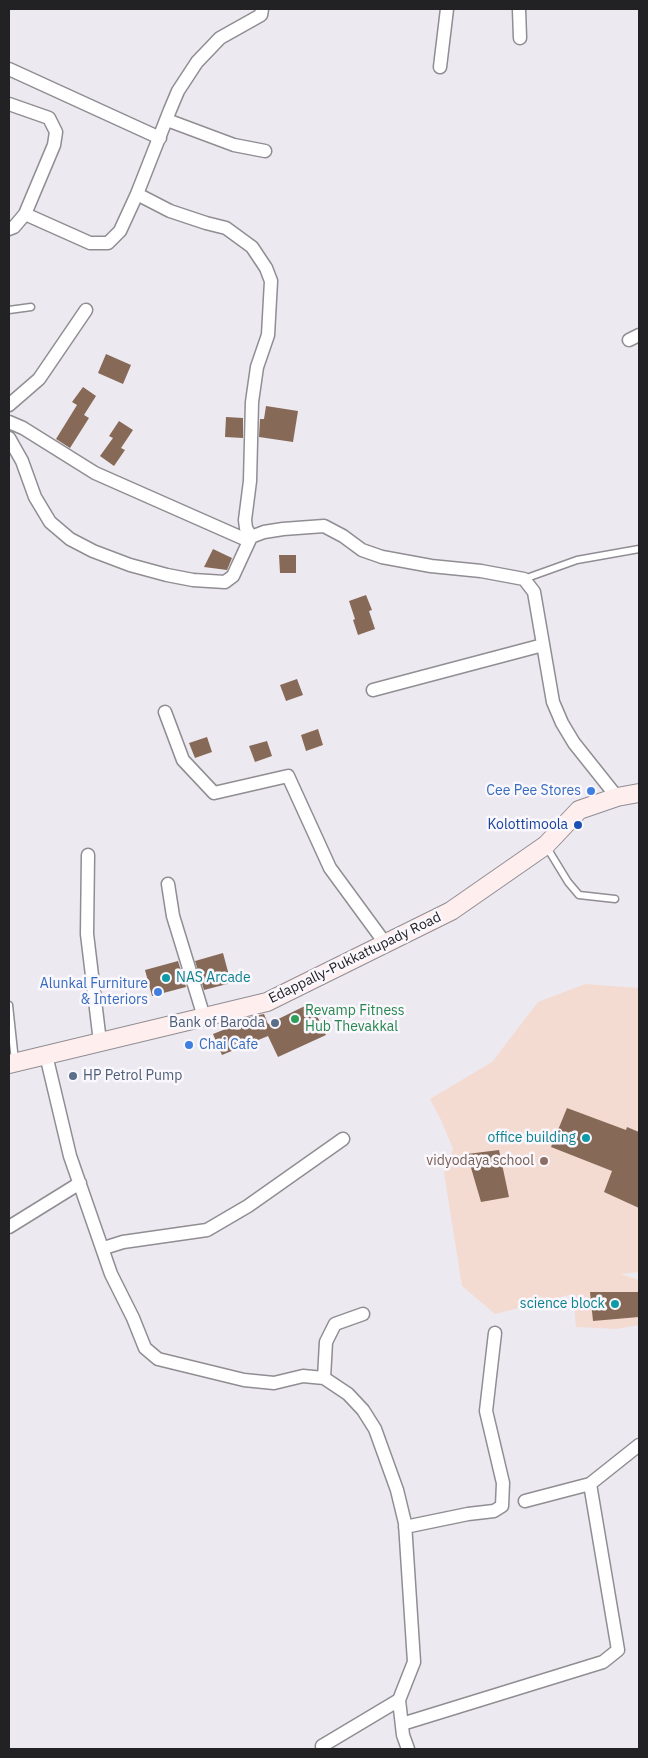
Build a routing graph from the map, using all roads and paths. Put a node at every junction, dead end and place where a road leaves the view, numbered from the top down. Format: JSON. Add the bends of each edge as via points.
{"nodes":[{"id":1,"x":262,"y":9,"type":"edge"},
{"id":2,"x":447,"y":9,"type":"edge"},
{"id":3,"x":519,"y":9,"type":"edge"},
{"id":4,"x":520,"y":38,"type":"dead end"},
{"id":5,"x":440,"y":67,"type":"dead end"},
{"id":6,"x":9,"y":69,"type":"edge"},
{"id":7,"x":9,"y":104,"type":"edge"},
{"id":8,"x":167,"y":120,"type":"junction"},
{"id":9,"x":160,"y":138,"type":"junction"},
{"id":10,"x":264,"y":151,"type":"dead end"},
{"id":11,"x":137,"y":194,"type":"junction"},
{"id":12,"x":25,"y":214,"type":"junction"},
{"id":13,"x":9,"y":229,"type":"edge"},
{"id":14,"x":31,"y":307,"type":"dead end"},
{"id":15,"x":9,"y":310,"type":"edge"},
{"id":16,"x":86,"y":310,"type":"dead end"},
{"id":17,"x":9,"y":405,"type":"edge"},
{"id":18,"x":9,"y":422,"type":"edge"},
{"id":19,"x":9,"y":438,"type":"edge"},
{"id":20,"x":250,"y":539,"type":"junction"},
{"id":21,"x":639,"y":549,"type":"edge"},
{"id":22,"x":524,"y":579,"type":"junction"},
{"id":23,"x":543,"y":645,"type":"junction"},
{"id":24,"x":373,"y":690,"type":"dead end"},
{"id":25,"x":165,"y":712,"type":"dead end"},
{"id":26,"x":639,"y":793,"type":"edge"},
{"id":27,"x":617,"y":797,"type":"junction"},
{"id":28,"x":546,"y":845,"type":"junction"},
{"id":29,"x":88,"y":855,"type":"dead end"},
{"id":30,"x":168,"y":884,"type":"dead end"},
{"id":31,"x":615,"y":899,"type":"dead end"},
{"id":32,"x":385,"y":944,"type":"junction"},
{"id":33,"x":9,"y":1005,"type":"edge"},
{"id":34,"x":204,"y":1017,"type":"junction"},
{"id":35,"x":100,"y":1042,"type":"junction"},
{"id":36,"x":46,"y":1055,"type":"junction"},
{"id":37,"x":12,"y":1063,"type":"edge"},
{"id":38,"x":343,"y":1139,"type":"dead end"},
{"id":39,"x":80,"y":1183,"type":"junction"},
{"id":40,"x":9,"y":1227,"type":"edge"},
{"id":41,"x":104,"y":1248,"type":"junction"},
{"id":42,"x":363,"y":1314,"type":"dead end"},
{"id":43,"x":495,"y":1334,"type":"dead end"},
{"id":44,"x":324,"y":1378,"type":"junction"},
{"id":45,"x":639,"y":1445,"type":"edge"},
{"id":46,"x":590,"y":1484,"type":"junction"},
{"id":47,"x":524,"y":1501,"type":"dead end"},
{"id":48,"x":405,"y":1527,"type":"junction"},
{"id":49,"x":399,"y":1700,"type":"junction"},
{"id":50,"x":402,"y":1724,"type":"junction"},
{"id":51,"x":322,"y":1746,"type":"dead end"},
{"id":52,"x":408,"y":1749,"type":"edge"}],
"edges":[{"from":1,"to":8,"type":"street","via":[[261,15],[220,38],[197,62],[178,91]]},
{"from":2,"to":5,"type":"street"},
{"from":3,"to":4,"type":"street"},
{"from":6,"to":9,"type":"street"},
{"from":7,"to":12,"type":"street","via":[[49,118],[56,132],[54,145]]},
{"from":8,"to":9,"type":"street"},
{"from":8,"to":10,"type":"street","via":[[234,145]]},
{"from":9,"to":11,"type":"street"},
{"from":11,"to":12,"type":"street","via":[[120,231],[108,243],[90,244]]},
{"from":11,"to":20,"type":"street","via":[[170,211],[226,228],[252,247],[272,281],[268,335],[257,367],[252,402],[250,481],[245,520]]},
{"from":12,"to":13,"type":"street","via":[[14,228]]},
{"from":14,"to":15,"type":"lane"},
{"from":16,"to":17,"type":"street","via":[[39,379]]},
{"from":18,"to":20,"type":"street","via":[[95,473]]},
{"from":19,"to":20,"type":"street","via":[[22,461],[35,497],[50,522],[70,539],[93,551],[167,575],[224,582],[233,576]]},
{"from":20,"to":22,"type":"street","via":[[264,532],[324,526],[362,550],[382,557]]},
{"from":21,"to":22,"type":"lane","via":[[577,560]]},
{"from":22,"to":23,"type":"street","via":[[534,592]]},
{"from":23,"to":24,"type":"street"},
{"from":23,"to":27,"type":"street","via":[[552,702],[562,724]]},
{"from":25,"to":32,"type":"street","via":[[183,760],[214,794],[288,776],[330,868]]},
{"from":26,"to":27,"type":"main road","name":"Edappally-Pukkattupady Road"},
{"from":27,"to":28,"type":"main road","name":"Edappally-Pukkattupady Road","via":[[579,810]]},
{"from":28,"to":31,"type":"lane","via":[[579,895]]},
{"from":28,"to":32,"type":"main road","name":"Edappally-Pukkattupady Road","via":[[450,911]]},
{"from":29,"to":35,"type":"street","via":[[87,934]]},
{"from":30,"to":34,"type":"street","via":[[173,916]]},
{"from":32,"to":34,"type":"main road","name":"Edappally-Pukkattupady Road","via":[[267,1002]]},
{"from":33,"to":37,"type":"lane"},
{"from":34,"to":35,"type":"main road","name":"Edappally-Pukkattupady Road"},
{"from":35,"to":36,"type":"main road","name":"Edappally-Pukkattupady Road"},
{"from":36,"to":37,"type":"main road","name":"Edappally-Pukkattupady Road"},
{"from":36,"to":39,"type":"street","via":[[70,1156]]},
{"from":38,"to":41,"type":"street","via":[[248,1206],[207,1230],[123,1242]]},
{"from":39,"to":40,"type":"street"},
{"from":39,"to":41,"type":"street"},
{"from":41,"to":44,"type":"street","via":[[111,1274],[144,1348],[158,1358],[244,1380],[274,1383],[303,1376]]},
{"from":42,"to":44,"type":"street","via":[[335,1324],[326,1342]]},
{"from":43,"to":48,"type":"street","via":[[486,1411],[502,1483],[502,1506],[494,1511]]},
{"from":44,"to":48,"type":"street","via":[[348,1394],[375,1429],[397,1490]]},
{"from":45,"to":46,"type":"street"},
{"from":46,"to":47,"type":"street"},
{"from":46,"to":50,"type":"street","via":[[618,1650],[603,1662]]},
{"from":48,"to":49,"type":"street","via":[[414,1662]]},
{"from":49,"to":50,"type":"street"},
{"from":49,"to":51,"type":"street"},
{"from":50,"to":52,"type":"street"}]}
